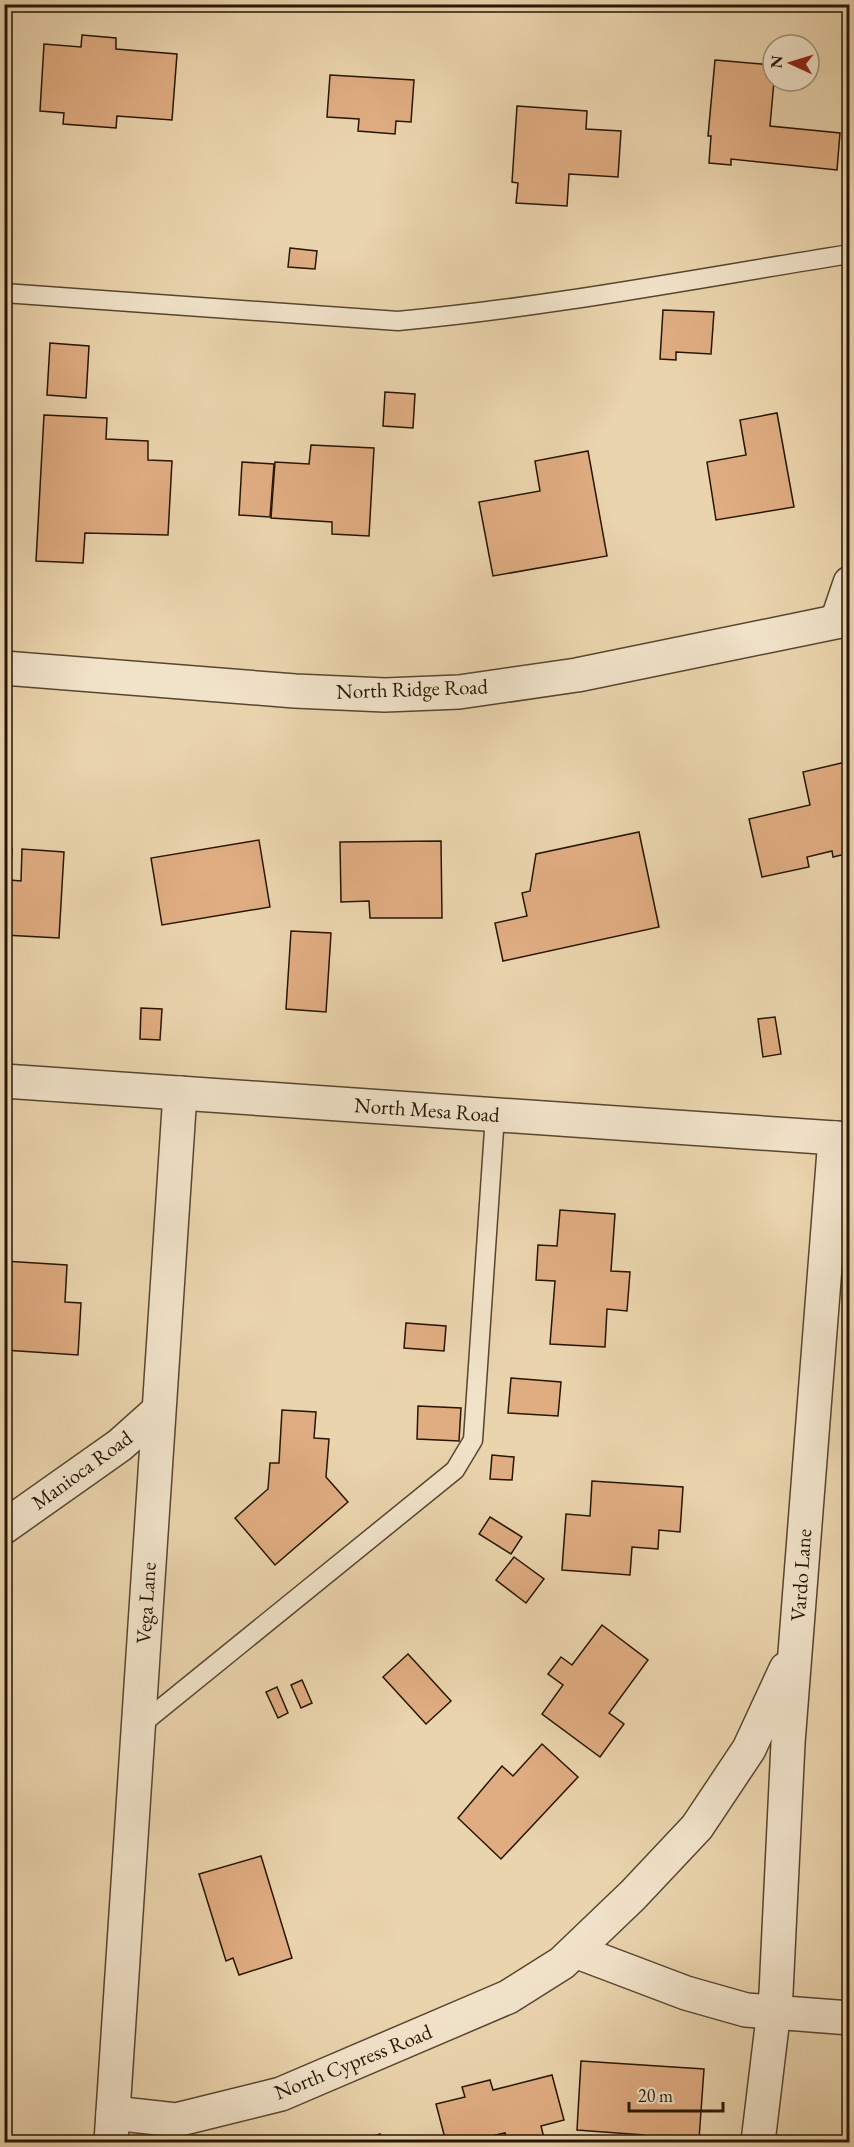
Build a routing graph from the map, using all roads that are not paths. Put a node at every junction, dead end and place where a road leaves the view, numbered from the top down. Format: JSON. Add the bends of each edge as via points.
{"nodes":[{"id":1,"x":849,"y":254,"type":"edge"},
{"id":2,"x":4,"y":293,"type":"edge"},
{"id":3,"x":849,"y":583,"type":"edge"},
{"id":4,"x":843,"y":620,"type":"edge"},
{"id":5,"x":4,"y":668,"type":"edge"},
{"id":6,"x":4,"y":1081,"type":"edge"},
{"id":7,"x":180,"y":1093,"type":"junction"},
{"id":8,"x":495,"y":1115,"type":"junction"},
{"id":9,"x":842,"y":1139,"type":"edge"},
{"id":10,"x":158,"y":1411,"type":"junction"},
{"id":11,"x":4,"y":1527,"type":"edge"},
{"id":12,"x":795,"y":1648,"type":"junction"},
{"id":13,"x":138,"y":1727,"type":"junction"},
{"id":14,"x":575,"y":1951,"type":"junction"},
{"id":15,"x":774,"y":2012,"type":"junction"},
{"id":16,"x":849,"y":2018,"type":"edge"},
{"id":17,"x":112,"y":2128,"type":"edge"},
{"id":18,"x":758,"y":2142,"type":"edge"}],
"edges":[{"from":1,"to":2,"type":"lane","via":[[551,302],[398,321]]},
{"from":3,"to":4,"type":"street"},
{"from":4,"to":5,"type":"street","name":"North Ridge Road","via":[[578,675],[459,692],[385,695],[295,691]]},
{"from":6,"to":7,"type":"street","name":"North Mesa Road"},
{"from":7,"to":8,"type":"street","name":"North Mesa Road"},
{"from":7,"to":10,"type":"street","name":"Vega Lane"},
{"from":8,"to":9,"type":"street","name":"North Mesa Road"},
{"from":8,"to":13,"type":"lane","via":[[473,1440],[455,1470]]},
{"from":9,"to":12,"type":"street","name":"Vardo Lane"},
{"from":10,"to":11,"type":"street","name":"Manioca Road","via":[[120,1445]]},
{"from":10,"to":13,"type":"street","name":"Vega Lane"},
{"from":12,"to":14,"type":"street","name":"North Cypress Road","via":[[749,1749],[697,1827]]},
{"from":12,"to":15,"type":"street","name":"Vardo Lane"},
{"from":13,"to":17,"type":"street","name":"Vega Lane"},
{"from":14,"to":15,"type":"street","via":[[686,1993],[746,2010]]},
{"from":14,"to":17,"type":"street","name":"North Cypress Road","via":[[508,1997],[281,2094],[176,2120]]},
{"from":15,"to":16,"type":"street"},
{"from":15,"to":18,"type":"street","name":"Vardo Lane"}]}
